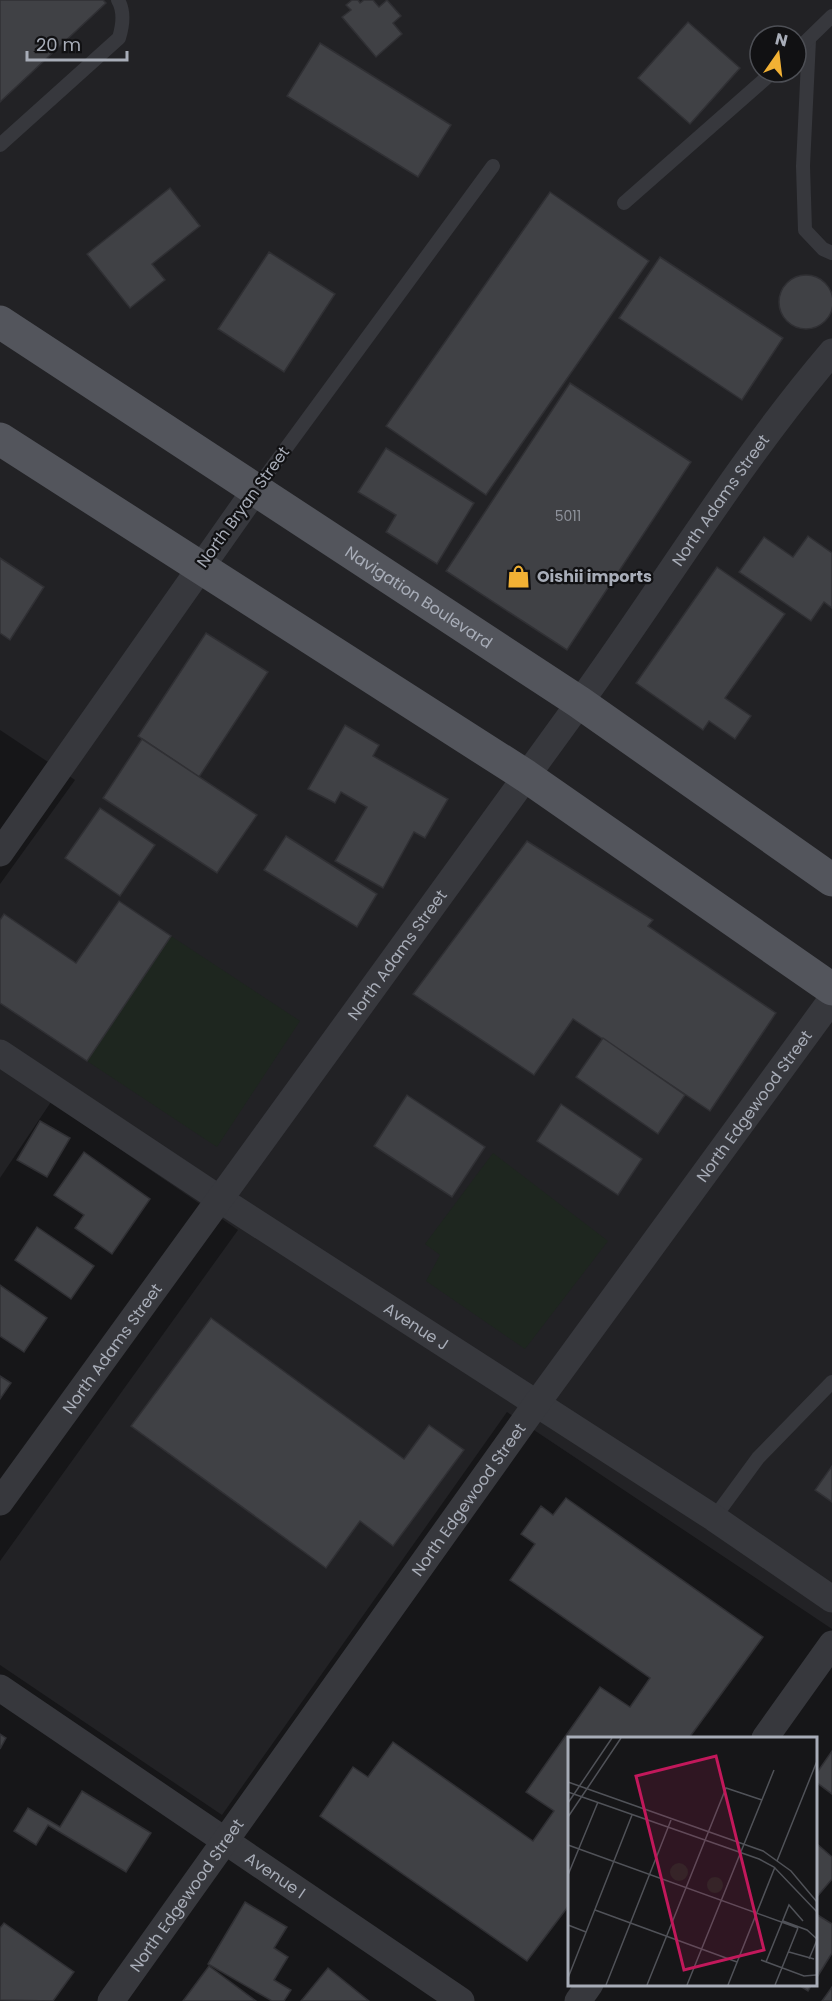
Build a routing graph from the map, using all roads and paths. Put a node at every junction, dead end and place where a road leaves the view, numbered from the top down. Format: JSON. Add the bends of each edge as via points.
{"nodes":[{"id":1,"x":118,"y":0,"type":"edge"},
{"id":2,"x":832,"y":16,"type":"edge"},
{"id":3,"x":809,"y":40,"type":"joint"},
{"id":4,"x":759,"y":84,"type":"edge"},
{"id":5,"x":0,"y":145,"type":"edge"},
{"id":6,"x":493,"y":166,"type":"dead end"},
{"id":7,"x":624,"y":203,"type":"dead end"},
{"id":8,"x":832,"y":253,"type":"edge"},
{"id":9,"x":0,"y":322,"type":"edge"},
{"id":10,"x":832,"y":352,"type":"edge"},
{"id":11,"x":0,"y":439,"type":"edge"},
{"id":12,"x":256,"y":489,"type":"junction"},
{"id":13,"x":200,"y":567,"type":"junction"},
{"id":14,"x":579,"y":702,"type":"junction"},
{"id":15,"x":526,"y":776,"type":"junction"},
{"id":16,"x":0,"y":853,"type":"edge"},
{"id":17,"x":832,"y":880,"type":"edge"},
{"id":18,"x":832,"y":989,"type":"edge"},
{"id":19,"x":832,"y":999,"type":"edge"},
{"id":20,"x":0,"y":1053,"type":"edge"},
{"id":21,"x":221,"y":1200,"type":"junction"},
{"id":22,"x":832,"y":1382,"type":"edge"},
{"id":23,"x":537,"y":1403,"type":"junction"},
{"id":24,"x":0,"y":1502,"type":"edge"},
{"id":25,"x":714,"y":1518,"type":"junction"},
{"id":26,"x":832,"y":1599,"type":"edge"},
{"id":27,"x":832,"y":1644,"type":"edge"},
{"id":28,"x":0,"y":1688,"type":"edge"},
{"id":29,"x":766,"y":1737,"type":"edge"},
{"id":30,"x":225,"y":1842,"type":"junction"},
{"id":31,"x":589,"y":1986,"type":"edge"},
{"id":32,"x":111,"y":2001,"type":"edge"},
{"id":33,"x":461,"y":2001,"type":"edge"},
{"id":34,"x":578,"y":2001,"type":"edge"}],
"edges":[{"from":1,"to":5,"type":"lane","via":[[123,16],[119,38]]},
{"from":2,"to":3,"type":"lane"},
{"from":3,"to":8,"type":"lane","via":[[803,166],[805,230],[822,249]]},
{"from":4,"to":7,"type":"lane"},
{"from":6,"to":12,"type":"lane","name":"North Bryan Street"},
{"from":9,"to":12,"type":"main road","name":"Navigation Boulevard"},
{"from":10,"to":14,"type":"street","name":"North Adams Street","via":[[789,402]]},
{"from":11,"to":13,"type":"main road"},
{"from":12,"to":13,"type":"street","name":"North Bryan Street"},
{"from":12,"to":14,"type":"main road","name":"Navigation Boulevard"},
{"from":13,"to":15,"type":"main road"},
{"from":13,"to":16,"type":"street","name":"North Bryan Street"},
{"from":14,"to":15,"type":"street","name":"North Adams Street"},
{"from":14,"to":17,"type":"main road","name":"Navigation Boulevard"},
{"from":15,"to":18,"type":"main road"},
{"from":15,"to":21,"type":"street","name":"North Adams Street"},
{"from":19,"to":23,"type":"street","name":"North Edgewood Street"},
{"from":20,"to":21,"type":"street","name":"Avenue J"},
{"from":21,"to":23,"type":"street","name":"Avenue J"},
{"from":21,"to":24,"type":"street","name":"North Adams Street"},
{"from":22,"to":25,"type":"lane","via":[[758,1458]]},
{"from":23,"to":25,"type":"street","name":"Avenue J"},
{"from":23,"to":30,"type":"street","name":"North Edgewood Street"},
{"from":25,"to":26,"type":"street","name":"Avenue J"},
{"from":27,"to":29,"type":"street"},
{"from":28,"to":30,"type":"street","name":"Avenue I"},
{"from":30,"to":32,"type":"street","name":"North Edgewood Street"},
{"from":30,"to":33,"type":"street","name":"Avenue I"},
{"from":31,"to":34,"type":"street"}]}
